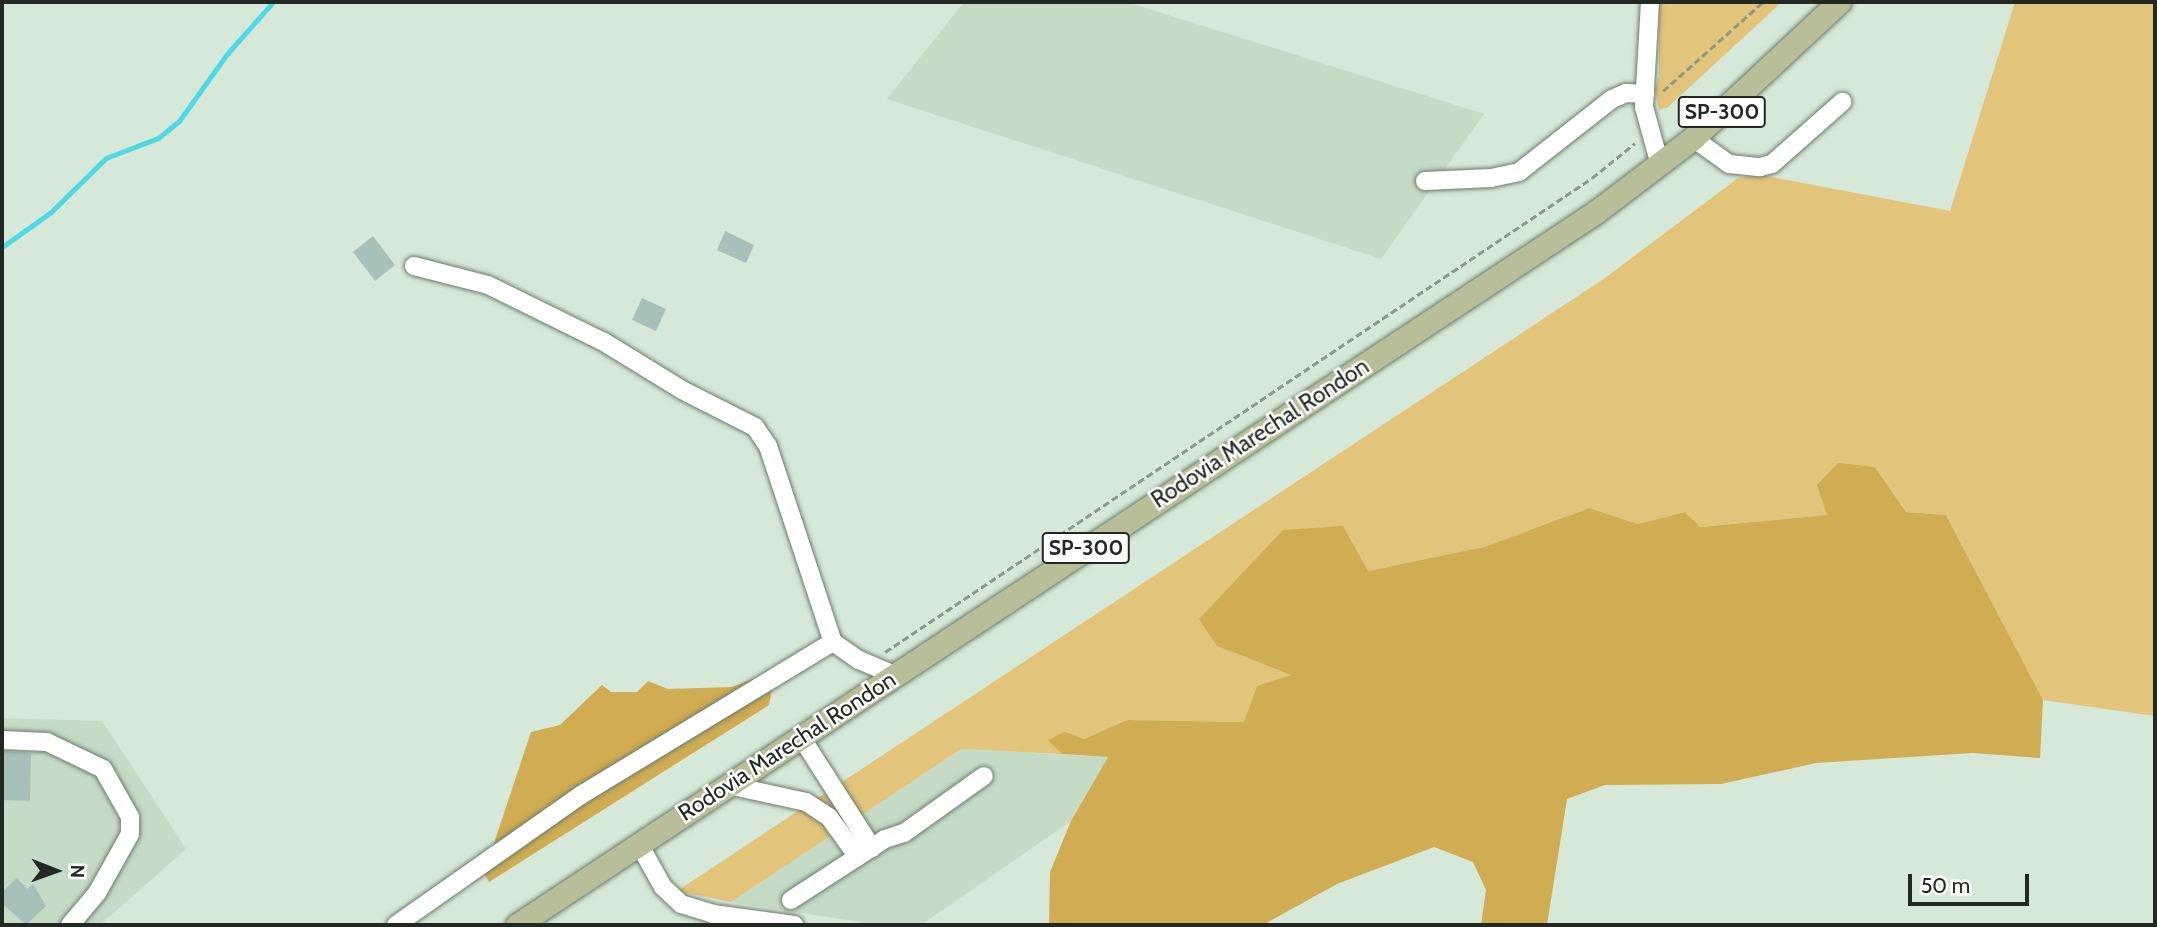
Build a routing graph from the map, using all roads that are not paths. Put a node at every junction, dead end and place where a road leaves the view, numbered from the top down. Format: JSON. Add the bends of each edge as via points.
{"nodes":[{"id":1,"x":1650,"y":2,"type":"edge"},
{"id":2,"x":1839,"y":2,"type":"edge"},
{"id":3,"x":1644,"y":100,"type":"junction"},
{"id":4,"x":1842,"y":102,"type":"dead end"},
{"id":5,"x":1693,"y":138,"type":"junction"},
{"id":6,"x":1660,"y":165,"type":"junction"},
{"id":7,"x":1425,"y":181,"type":"dead end"},
{"id":8,"x":414,"y":265,"type":"dead end"},
{"id":9,"x":833,"y":642,"type":"junction"},
{"id":10,"x":894,"y":675,"type":"junction"},
{"id":11,"x":801,"y":737,"type":"junction"},
{"id":12,"x":2,"y":740,"type":"edge"},
{"id":13,"x":984,"y":776,"type":"dead end"},
{"id":14,"x":728,"y":785,"type":"junction"},
{"id":15,"x":838,"y":797,"type":"junction"},
{"id":16,"x":819,"y":809,"type":"junction"},
{"id":17,"x":639,"y":844,"type":"junction"},
{"id":18,"x":865,"y":853,"type":"junction"},
{"id":19,"x":791,"y":900,"type":"dead end"},
{"id":20,"x":70,"y":925,"type":"edge"},
{"id":21,"x":397,"y":925,"type":"edge"},
{"id":22,"x":517,"y":925,"type":"edge"},
{"id":23,"x":794,"y":925,"type":"edge"}],
"edges":[{"from":1,"to":3,"type":"street"},
{"from":2,"to":5,"type":"main road","name":"Rodovia Marechal Rondon","number":"SP-300"},
{"from":3,"to":6,"type":"street","via":[[1648,132]]},
{"from":3,"to":7,"type":"street","via":[[1626,93],[1612,99],[1519,172]]},
{"from":4,"to":5,"type":"street","via":[[1772,164],[1760,167],[1729,164]]},
{"from":5,"to":6,"type":"main road","name":"Rodovia Marechal Rondon","number":"SP-300"},
{"from":6,"to":10,"type":"main road","name":"Rodovia Marechal Rondon","number":"SP-300"},
{"from":8,"to":9,"type":"street","via":[[488,285],[604,342],[682,390],[755,427],[768,446]]},
{"from":9,"to":10,"type":"street"},
{"from":9,"to":21,"type":"street","via":[[581,795]]},
{"from":10,"to":11,"type":"main road","name":"Rodovia Marechal Rondon","number":"SP-300"},
{"from":11,"to":14,"type":"main road","name":"Rodovia Marechal Rondon","number":"SP-300"},
{"from":11,"to":15,"type":"street"},
{"from":12,"to":20,"type":"street","via":[[47,742],[103,768],[130,817],[130,834],[97,893]]},
{"from":13,"to":18,"type":"street","via":[[904,833]]},
{"from":14,"to":16,"type":"street","via":[[790,795]]},
{"from":14,"to":17,"type":"main road","name":"Rodovia Marechal Rondon","number":"SP-300"},
{"from":15,"to":16,"type":"street"},
{"from":15,"to":18,"type":"street"},
{"from":16,"to":18,"type":"street"},
{"from":17,"to":22,"type":"main road","name":"Rodovia Marechal Rondon","number":"SP-300"},
{"from":17,"to":23,"type":"street","via":[[663,887],[681,904],[713,914]]},
{"from":18,"to":19,"type":"street"}]}
